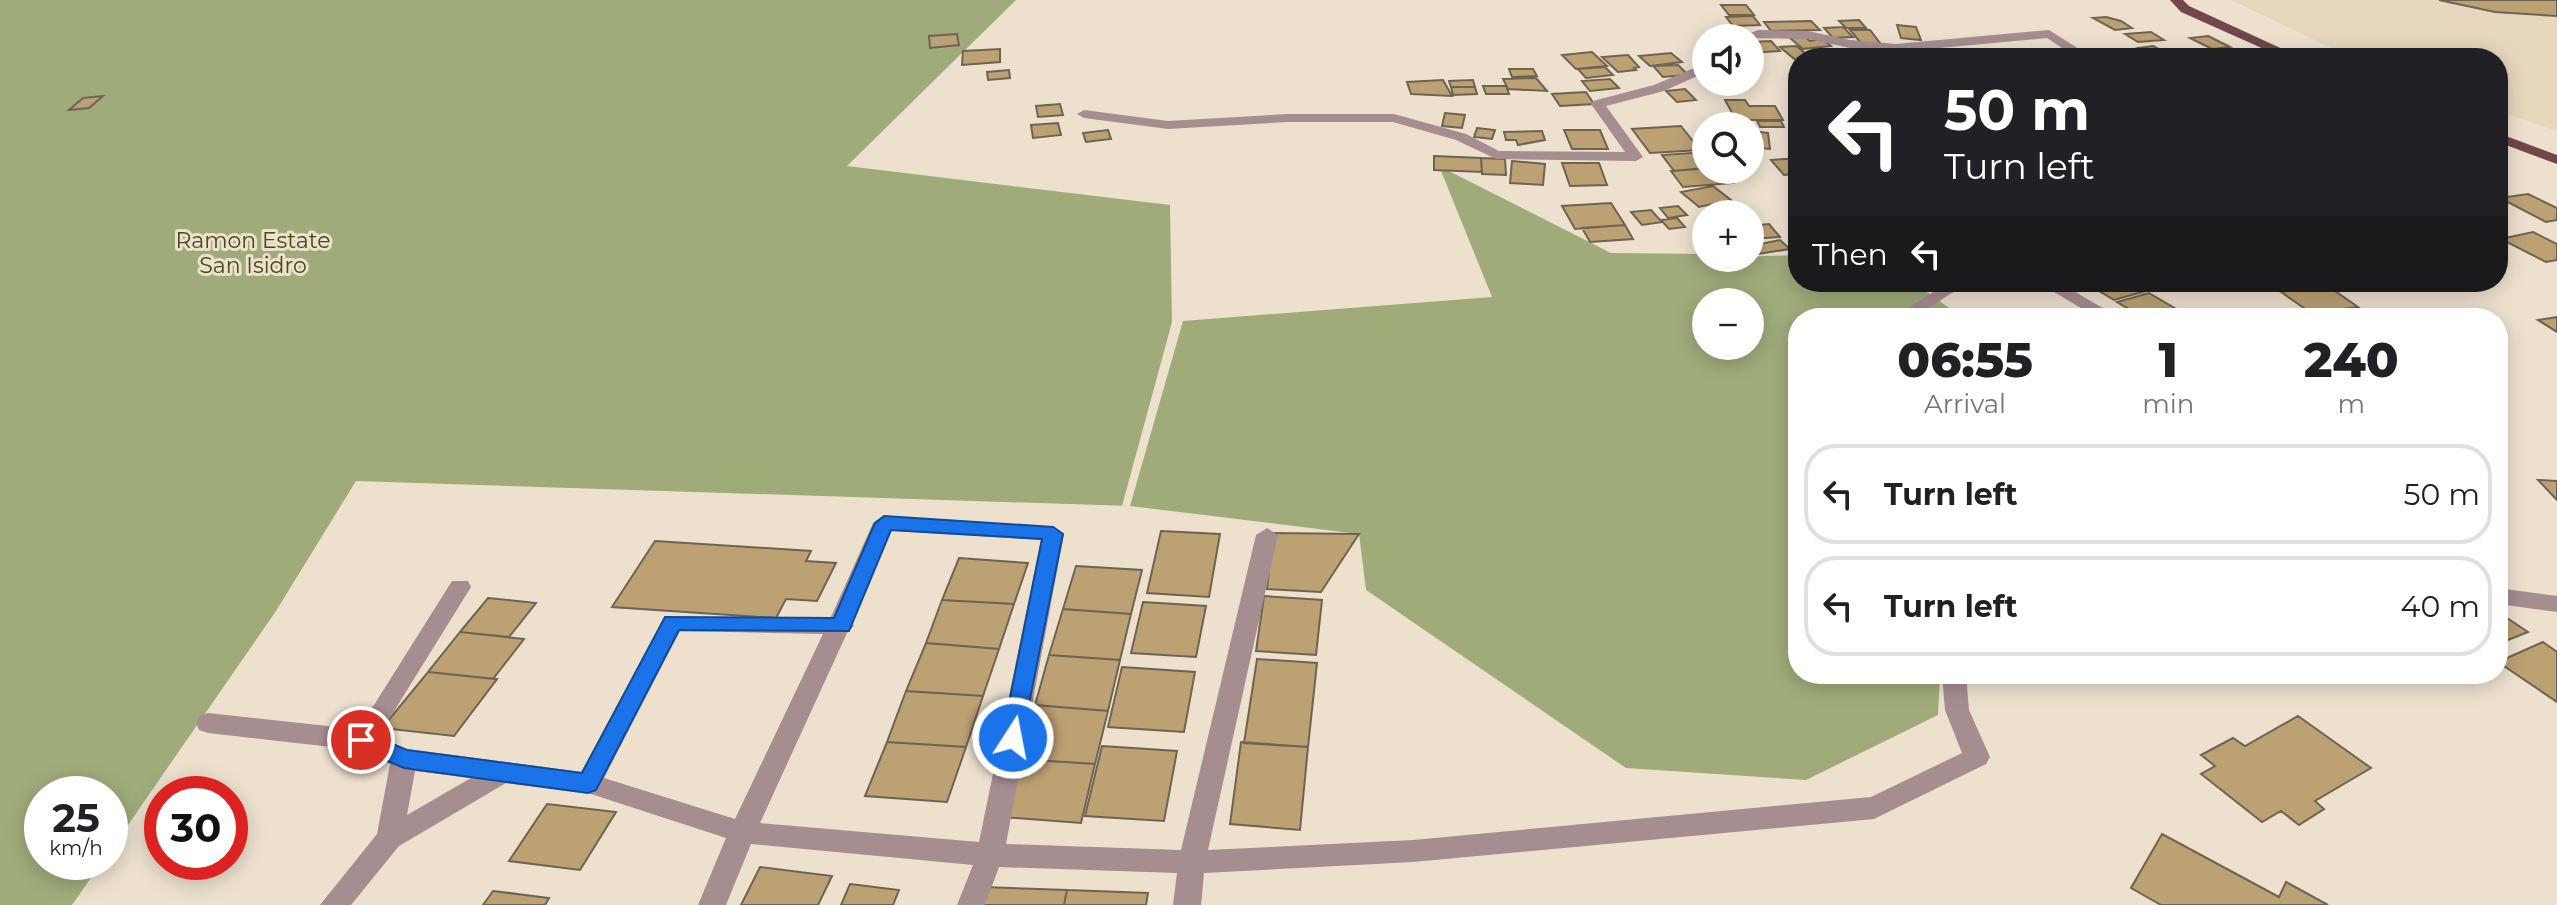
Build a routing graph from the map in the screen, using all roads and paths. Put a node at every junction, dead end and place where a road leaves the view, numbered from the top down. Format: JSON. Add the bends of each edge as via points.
{"nodes":[{"id":1,"x":2176,"y":0,"type":"edge"},
{"id":2,"x":1764,"y":34,"type":"edge"},
{"id":3,"x":1896,"y":48,"type":"edge"},
{"id":4,"x":1896,"y":48,"type":"edge"},
{"id":5,"x":2071,"y":48,"type":"edge"},
{"id":6,"x":2273,"y":48,"type":"edge"},
{"id":7,"x":1692,"y":73,"type":"edge"},
{"id":8,"x":1084,"y":114,"type":"dead end"},
{"id":9,"x":2508,"y":141,"type":"edge"},
{"id":10,"x":2557,"y":160,"type":"edge"},
{"id":11,"x":1944,"y":292,"type":"edge"},
{"id":12,"x":2063,"y":292,"type":"edge"},
{"id":13,"x":1918,"y":308,"type":"edge"},
{"id":14,"x":2093,"y":308,"type":"edge"},
{"id":15,"x":1267,"y":535,"type":"dead end"},
{"id":16,"x":460,"y":587,"type":"dead end"},
{"id":17,"x":2508,"y":597,"type":"edge"},
{"id":18,"x":2557,"y":604,"type":"edge"},
{"id":19,"x":842,"y":626,"type":"junction"},
{"id":20,"x":1955,"y":684,"type":"edge"},
{"id":21,"x":208,"y":723,"type":"dead end"},
{"id":22,"x":361,"y":740,"type":"junction"},
{"id":23,"x":404,"y":759,"type":"junction"},
{"id":24,"x":503,"y":772,"type":"junction"},
{"id":25,"x":588,"y":783,"type":"junction"},
{"id":26,"x":741,"y":832,"type":"junction"},
{"id":27,"x":390,"y":838,"type":"junction"},
{"id":28,"x":990,"y":855,"type":"junction"},
{"id":29,"x":1192,"y":862,"type":"junction"},
{"id":30,"x":334,"y":905,"type":"edge"},
{"id":31,"x":712,"y":905,"type":"edge"},
{"id":32,"x":971,"y":905,"type":"edge"},
{"id":33,"x":1187,"y":905,"type":"edge"}],
"edges":[{"from":1,"to":6,"type":"main road","via":[[2185,9]]},
{"from":2,"to":3,"type":"street"},
{"from":4,"to":5,"type":"street","via":[[2049,34]]},
{"from":7,"to":8,"type":"street","via":[[1598,104],[1636,157],[1496,155],[1461,137],[1394,118],[1168,125]]},
{"from":9,"to":10,"type":"main road"},
{"from":11,"to":13,"type":"street"},
{"from":12,"to":14,"type":"street"},
{"from":15,"to":29,"type":"street"},
{"from":16,"to":22,"type":"street"},
{"from":17,"to":18,"type":"street"},
{"from":19,"to":25,"type":"street","via":[[673,623]]},
{"from":19,"to":26,"type":"street"},
{"from":19,"to":28,"type":"street","via":[[884,523],[1053,534]]},
{"from":20,"to":29,"type":"street","via":[[1957,710],[1977,757],[1874,808],[1413,851]]},
{"from":21,"to":22,"type":"street"},
{"from":22,"to":23,"type":"street"},
{"from":23,"to":24,"type":"street"},
{"from":23,"to":27,"type":"street"},
{"from":24,"to":25,"type":"street"},
{"from":24,"to":27,"type":"street"},
{"from":25,"to":26,"type":"street"},
{"from":26,"to":28,"type":"street"},
{"from":26,"to":31,"type":"street"},
{"from":27,"to":30,"type":"street"},
{"from":28,"to":29,"type":"street"},
{"from":28,"to":32,"type":"street"},
{"from":29,"to":33,"type":"street"}]}
